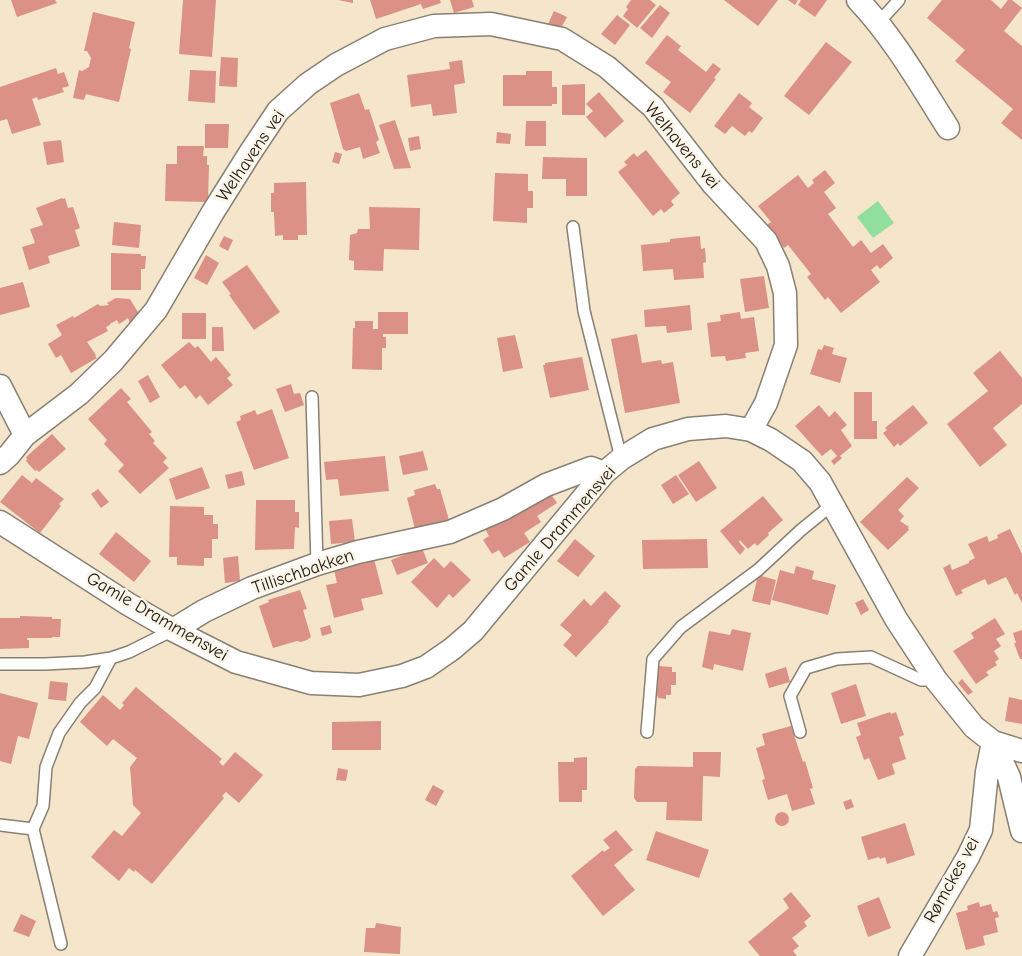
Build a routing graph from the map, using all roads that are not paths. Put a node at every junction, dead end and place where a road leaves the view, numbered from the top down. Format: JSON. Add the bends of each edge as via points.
{"nodes":[{"id":1,"x":858,"y":0,"type":"edge"},
{"id":2,"x":899,"y":0,"type":"edge"},
{"id":3,"x":879,"y":22,"type":"junction"},
{"id":4,"x":948,"y":128,"type":"dead end"},
{"id":5,"x":573,"y":227,"type":"dead end"},
{"id":6,"x":0,"y":386,"type":"edge"},
{"id":7,"x":312,"y":397,"type":"dead end"},
{"id":8,"x":751,"y":430,"type":"junction"},
{"id":9,"x":24,"y":435,"type":"junction"},
{"id":10,"x":622,"y":458,"type":"junction"},
{"id":11,"x":0,"y":463,"type":"edge"},
{"id":12,"x":604,"y":474,"type":"junction"},
{"id":13,"x":833,"y":504,"type":"junction"},
{"id":14,"x":0,"y":522,"type":"edge"},
{"id":15,"x":317,"y":564,"type":"junction"},
{"id":16,"x":173,"y":630,"type":"junction"},
{"id":17,"x":111,"y":658,"type":"junction"},
{"id":18,"x":0,"y":664,"type":"edge"},
{"id":19,"x":936,"y":680,"type":"junction"},
{"id":20,"x":647,"y":732,"type":"dead end"},
{"id":21,"x":800,"y":732,"type":"dead end"},
{"id":22,"x":993,"y":742,"type":"junction"},
{"id":23,"x":1022,"y":751,"type":"edge"},
{"id":24,"x":0,"y":825,"type":"edge"},
{"id":25,"x":33,"y":829,"type":"junction"},
{"id":26,"x":1022,"y":831,"type":"edge"},
{"id":27,"x":60,"y":944,"type":"dead end"},
{"id":28,"x":910,"y":956,"type":"edge"}],
"edges":[{"from":1,"to":3,"type":"street"},
{"from":2,"to":3,"type":"lane"},
{"from":3,"to":4,"type":"street"},
{"from":5,"to":10,"type":"lane","via":[[584,311]]},
{"from":6,"to":9,"type":"street"},
{"from":7,"to":15,"type":"lane"},
{"from":8,"to":9,"type":"street","name":"Welhavens vei","via":[[766,404],[786,344],[785,294],[778,266],[766,241],[713,184],[653,107],[607,67],[562,39],[492,24],[434,26],[385,39],[308,84],[278,112],[250,153],[156,310],[113,361],[79,394]]},
{"from":8,"to":10,"type":"street","name":"Gamle Drammensvei","via":[[726,426],[688,429],[653,440]]},
{"from":8,"to":13,"type":"street","name":"Gamle Drammensvei","via":[[802,461]]},
{"from":9,"to":11,"type":"street","name":"Welhavens vei"},
{"from":10,"to":12,"type":"street","name":"Gamle Drammensvei"},
{"from":12,"to":15,"type":"street","name":"Tillischbakken","via":[[591,468],[546,485],[503,510],[450,532]]},
{"from":12,"to":16,"type":"street","name":"Gamle Drammensvei","via":[[473,631],[426,667],[402,676],[359,685],[310,683],[236,662]]},
{"from":13,"to":19,"type":"street","name":"Gamle Drammensvei","via":[[896,619]]},
{"from":13,"to":20,"type":"lane","via":[[758,570],[682,627],[653,659]]},
{"from":14,"to":16,"type":"street","name":"Gamle Drammensvei"},
{"from":15,"to":16,"type":"street","name":"Tillischbakken","via":[[252,588]]},
{"from":16,"to":17,"type":"lane","name":"Tillischbakken"},
{"from":17,"to":18,"type":"lane","name":"Tillischbakken","via":[[84,662]]},
{"from":17,"to":25,"type":"lane","via":[[95,688],[58,733],[46,767],[43,806]]},
{"from":19,"to":21,"type":"lane","via":[[921,680],[871,658],[837,659],[806,668],[790,696]]},
{"from":19,"to":22,"type":"street","name":"Gamle Drammensvei","via":[[974,727]]},
{"from":22,"to":23,"type":"street","name":"Gamle Drammensvei"},
{"from":22,"to":26,"type":"street","via":[[1008,777]]},
{"from":22,"to":28,"type":"street","name":"Rømckes vei","via":[[980,830],[968,857]]},
{"from":24,"to":25,"type":"lane"},
{"from":25,"to":27,"type":"lane"}]}
